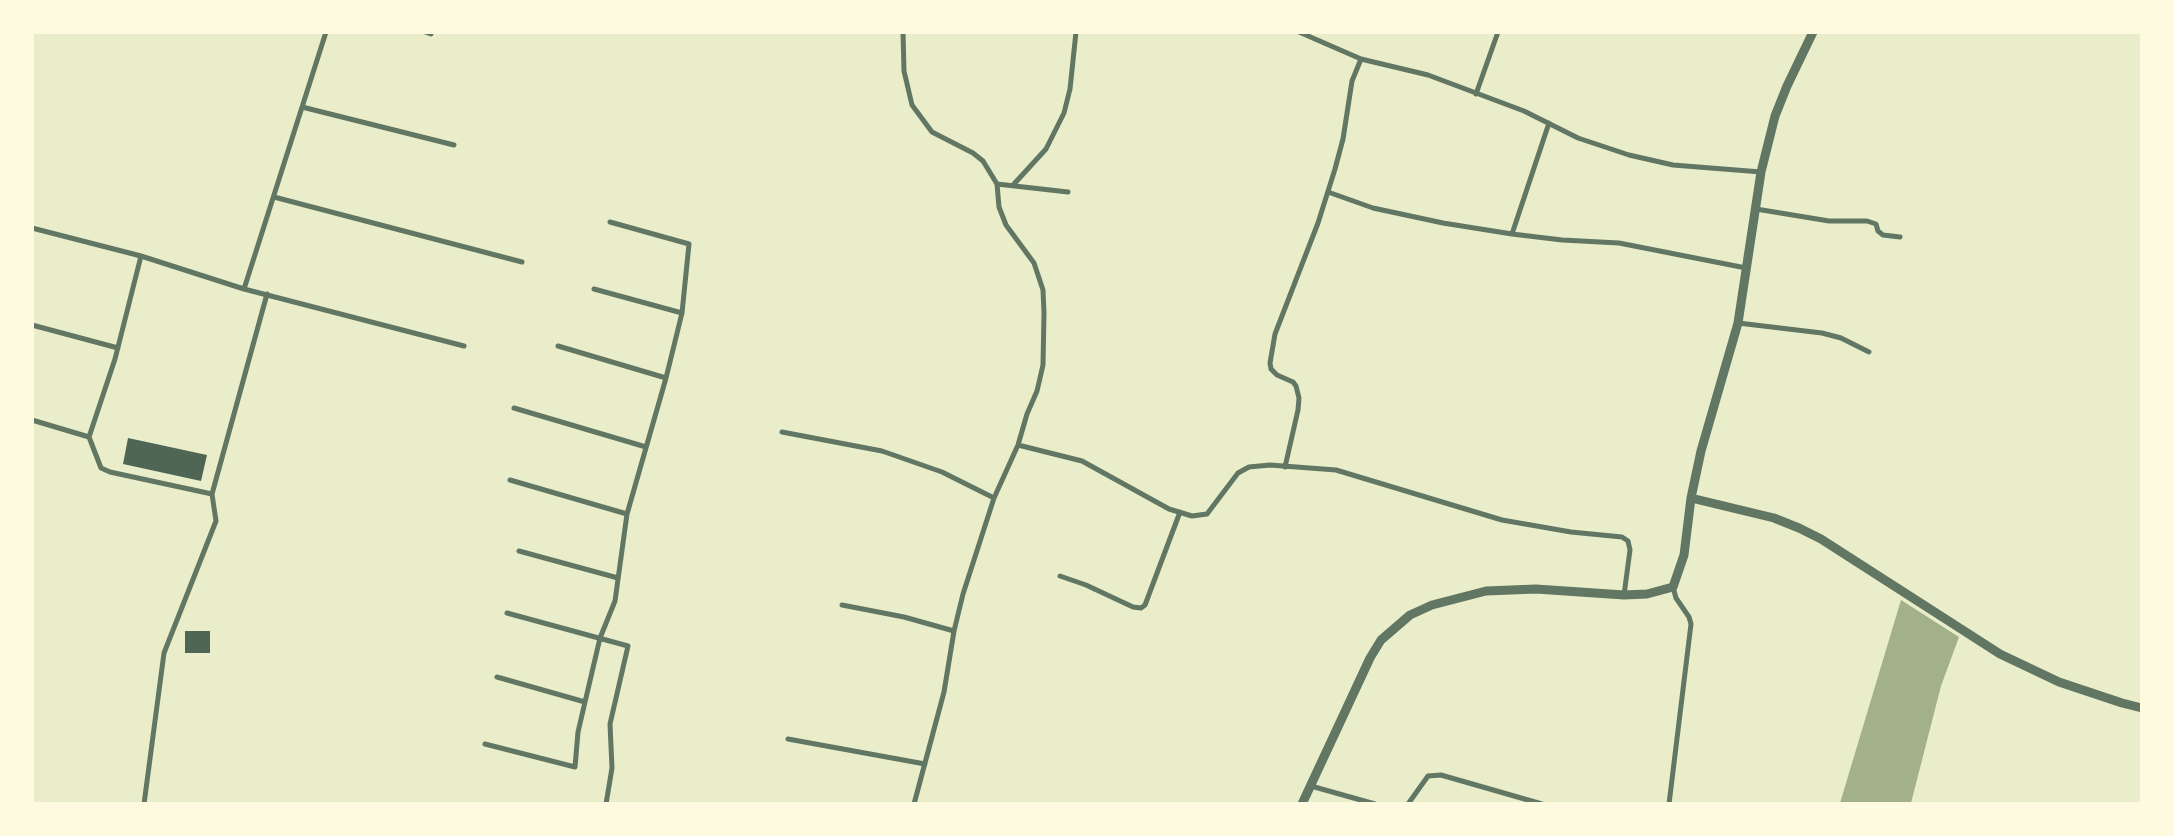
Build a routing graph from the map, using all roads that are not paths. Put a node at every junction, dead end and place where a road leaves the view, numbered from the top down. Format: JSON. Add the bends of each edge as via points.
{"nodes":[{"id":1,"x":326,"y":32,"type":"edge"},
{"id":2,"x":903,"y":32,"type":"edge"},
{"id":3,"x":1076,"y":32,"type":"edge"},
{"id":4,"x":1299,"y":32,"type":"edge"},
{"id":5,"x":1498,"y":32,"type":"edge"},
{"id":6,"x":1814,"y":32,"type":"edge"},
{"id":7,"x":1361,"y":59,"type":"junction"},
{"id":8,"x":1476,"y":94,"type":"junction"},
{"id":9,"x":302,"y":107,"type":"junction"},
{"id":10,"x":1549,"y":123,"type":"junction"},
{"id":11,"x":454,"y":145,"type":"dead end"},
{"id":12,"x":1761,"y":172,"type":"junction"},
{"id":13,"x":997,"y":184,"type":"junction"},
{"id":14,"x":1014,"y":184,"type":"junction"},
{"id":15,"x":1068,"y":192,"type":"dead end"},
{"id":16,"x":1328,"y":192,"type":"junction"},
{"id":17,"x":274,"y":197,"type":"junction"},
{"id":18,"x":1756,"y":209,"type":"junction"},
{"id":19,"x":610,"y":222,"type":"dead end"},
{"id":20,"x":32,"y":228,"type":"edge"},
{"id":21,"x":1512,"y":234,"type":"junction"},
{"id":22,"x":1900,"y":237,"type":"dead end"},
{"id":23,"x":141,"y":256,"type":"junction"},
{"id":24,"x":522,"y":262,"type":"dead end"},
{"id":25,"x":1746,"y":268,"type":"junction"},
{"id":26,"x":244,"y":289,"type":"junction"},
{"id":27,"x":594,"y":289,"type":"dead end"},
{"id":28,"x":267,"y":294,"type":"junction"},
{"id":29,"x":682,"y":313,"type":"junction"},
{"id":30,"x":1738,"y":324,"type":"junction"},
{"id":31,"x":32,"y":325,"type":"edge"},
{"id":32,"x":464,"y":346,"type":"dead end"},
{"id":33,"x":558,"y":346,"type":"dead end"},
{"id":34,"x":118,"y":348,"type":"junction"},
{"id":35,"x":1868,"y":352,"type":"dead end"},
{"id":36,"x":666,"y":378,"type":"junction"},
{"id":37,"x":514,"y":408,"type":"dead end"},
{"id":38,"x":32,"y":420,"type":"edge"},
{"id":39,"x":782,"y":432,"type":"dead end"},
{"id":40,"x":89,"y":437,"type":"junction"},
{"id":41,"x":1018,"y":445,"type":"junction"},
{"id":42,"x":646,"y":447,"type":"junction"},
{"id":43,"x":1285,"y":467,"type":"junction"},
{"id":44,"x":510,"y":480,"type":"dead end"},
{"id":45,"x":212,"y":494,"type":"junction"},
{"id":46,"x":994,"y":498,"type":"junction"},
{"id":47,"x":1691,"y":498,"type":"junction"},
{"id":48,"x":1180,"y":512,"type":"junction"},
{"id":49,"x":627,"y":514,"type":"junction"},
{"id":50,"x":519,"y":551,"type":"dead end"},
{"id":51,"x":1060,"y":576,"type":"dead end"},
{"id":52,"x":618,"y":578,"type":"junction"},
{"id":53,"x":1673,"y":586,"type":"junction"},
{"id":54,"x":1624,"y":595,"type":"junction"},
{"id":55,"x":842,"y":605,"type":"dead end"},
{"id":56,"x":506,"y":613,"type":"dead end"},
{"id":57,"x":954,"y":631,"type":"junction"},
{"id":58,"x":600,"y":638,"type":"junction"},
{"id":59,"x":497,"y":677,"type":"dead end"},
{"id":60,"x":585,"y":702,"type":"junction"},
{"id":61,"x":2142,"y":708,"type":"edge"},
{"id":62,"x":788,"y":740,"type":"dead end"},
{"id":63,"x":485,"y":744,"type":"dead end"},
{"id":64,"x":924,"y":764,"type":"junction"},
{"id":65,"x":1311,"y":786,"type":"junction"},
{"id":66,"x":144,"y":804,"type":"edge"},
{"id":67,"x":606,"y":804,"type":"edge"},
{"id":68,"x":914,"y":804,"type":"edge"},
{"id":69,"x":1302,"y":804,"type":"edge"},
{"id":70,"x":1375,"y":804,"type":"edge"},
{"id":71,"x":1408,"y":804,"type":"edge"},
{"id":72,"x":1542,"y":804,"type":"edge"},
{"id":73,"x":1669,"y":804,"type":"edge"}],
"edges":[{"from":1,"to":9,"type":"street"},
{"from":2,"to":13,"type":"street","via":[[904,70],[912,105],[921,120],[932,132],[973,153]]},
{"from":3,"to":14,"type":"street","via":[[1064,113],[1046,149]]},
{"from":4,"to":7,"type":"street"},
{"from":5,"to":8,"type":"street"},
{"from":6,"to":12,"type":"street","via":[[1775,116]]},
{"from":7,"to":8,"type":"street","via":[[1428,75]]},
{"from":7,"to":16,"type":"street","via":[[1352,81],[1343,139]]},
{"from":8,"to":10,"type":"street"},
{"from":9,"to":11,"type":"street"},
{"from":9,"to":17,"type":"street"},
{"from":10,"to":12,"type":"street","via":[[1578,138],[1648,161]]},
{"from":10,"to":21,"type":"street"},
{"from":12,"to":18,"type":"street"},
{"from":13,"to":14,"type":"street"},
{"from":13,"to":41,"type":"street","via":[[999,207],[1006,225],[1034,263],[1043,290],[1043,365]]},
{"from":14,"to":15,"type":"street"},
{"from":16,"to":21,"type":"street","via":[[1373,208]]},
{"from":16,"to":43,"type":"street","via":[[1276,334],[1270,363],[1277,375],[1293,382],[1299,398]]},
{"from":17,"to":24,"type":"street"},
{"from":17,"to":26,"type":"street"},
{"from":18,"to":22,"type":"street","via":[[1829,221],[1867,220],[1876,224],[1883,235]]},
{"from":18,"to":25,"type":"street"},
{"from":19,"to":29,"type":"street","via":[[688,244]]},
{"from":20,"to":23,"type":"street"},
{"from":21,"to":25,"type":"street","via":[[1619,243]]},
{"from":23,"to":26,"type":"street"},
{"from":23,"to":34,"type":"street"},
{"from":25,"to":30,"type":"street"},
{"from":26,"to":28,"type":"street"},
{"from":27,"to":29,"type":"street"},
{"from":28,"to":32,"type":"street"},
{"from":28,"to":45,"type":"street"},
{"from":29,"to":36,"type":"street"},
{"from":30,"to":35,"type":"street","via":[[1822,333],[1841,338]]},
{"from":30,"to":47,"type":"street","via":[[1701,451]]},
{"from":31,"to":34,"type":"street"},
{"from":33,"to":36,"type":"street"},
{"from":34,"to":40,"type":"street"},
{"from":36,"to":42,"type":"street"},
{"from":37,"to":42,"type":"street"},
{"from":38,"to":40,"type":"street"},
{"from":39,"to":46,"type":"street","via":[[882,451],[942,472]]},
{"from":40,"to":45,"type":"street","via":[[101,468]]},
{"from":41,"to":46,"type":"street"},
{"from":41,"to":48,"type":"street","via":[[1082,461]]},
{"from":42,"to":49,"type":"street"},
{"from":43,"to":48,"type":"street","via":[[1249,467],[1229,483],[1207,514],[1192,516]]},
{"from":43,"to":54,"type":"street","via":[[1336,470],[1502,520],[1622,537],[1628,540],[1630,550]]},
{"from":44,"to":49,"type":"street"},
{"from":45,"to":66,"type":"street","via":[[216,521],[164,653]]},
{"from":46,"to":57,"type":"street"},
{"from":47,"to":53,"type":"street","via":[[1684,555]]},
{"from":47,"to":61,"type":"street","via":[[1774,518],[1799,528],[2000,654],[2059,682]]},
{"from":48,"to":51,"type":"street","via":[[1141,608]]},
{"from":49,"to":52,"type":"street"},
{"from":50,"to":52,"type":"street"},
{"from":52,"to":58,"type":"street","via":[[615,601]]},
{"from":53,"to":54,"type":"street","via":[[1647,594]]},
{"from":53,"to":73,"type":"street","via":[[1691,624]]},
{"from":54,"to":65,"type":"street","via":[[1507,588],[1486,590],[1432,605],[1410,615],[1381,640],[1370,658]]},
{"from":55,"to":57,"type":"street"},
{"from":56,"to":58,"type":"street"},
{"from":57,"to":64,"type":"street","via":[[944,692]]},
{"from":58,"to":60,"type":"street"},
{"from":58,"to":67,"type":"street","via":[[628,646],[610,724],[612,768]]},
{"from":59,"to":60,"type":"street"},
{"from":60,"to":63,"type":"street","via":[[575,767]]},
{"from":62,"to":64,"type":"street"},
{"from":64,"to":68,"type":"street"},
{"from":65,"to":69,"type":"street"},
{"from":65,"to":70,"type":"street"},
{"from":71,"to":72,"type":"street","via":[[1428,776],[1441,775]]}]}
